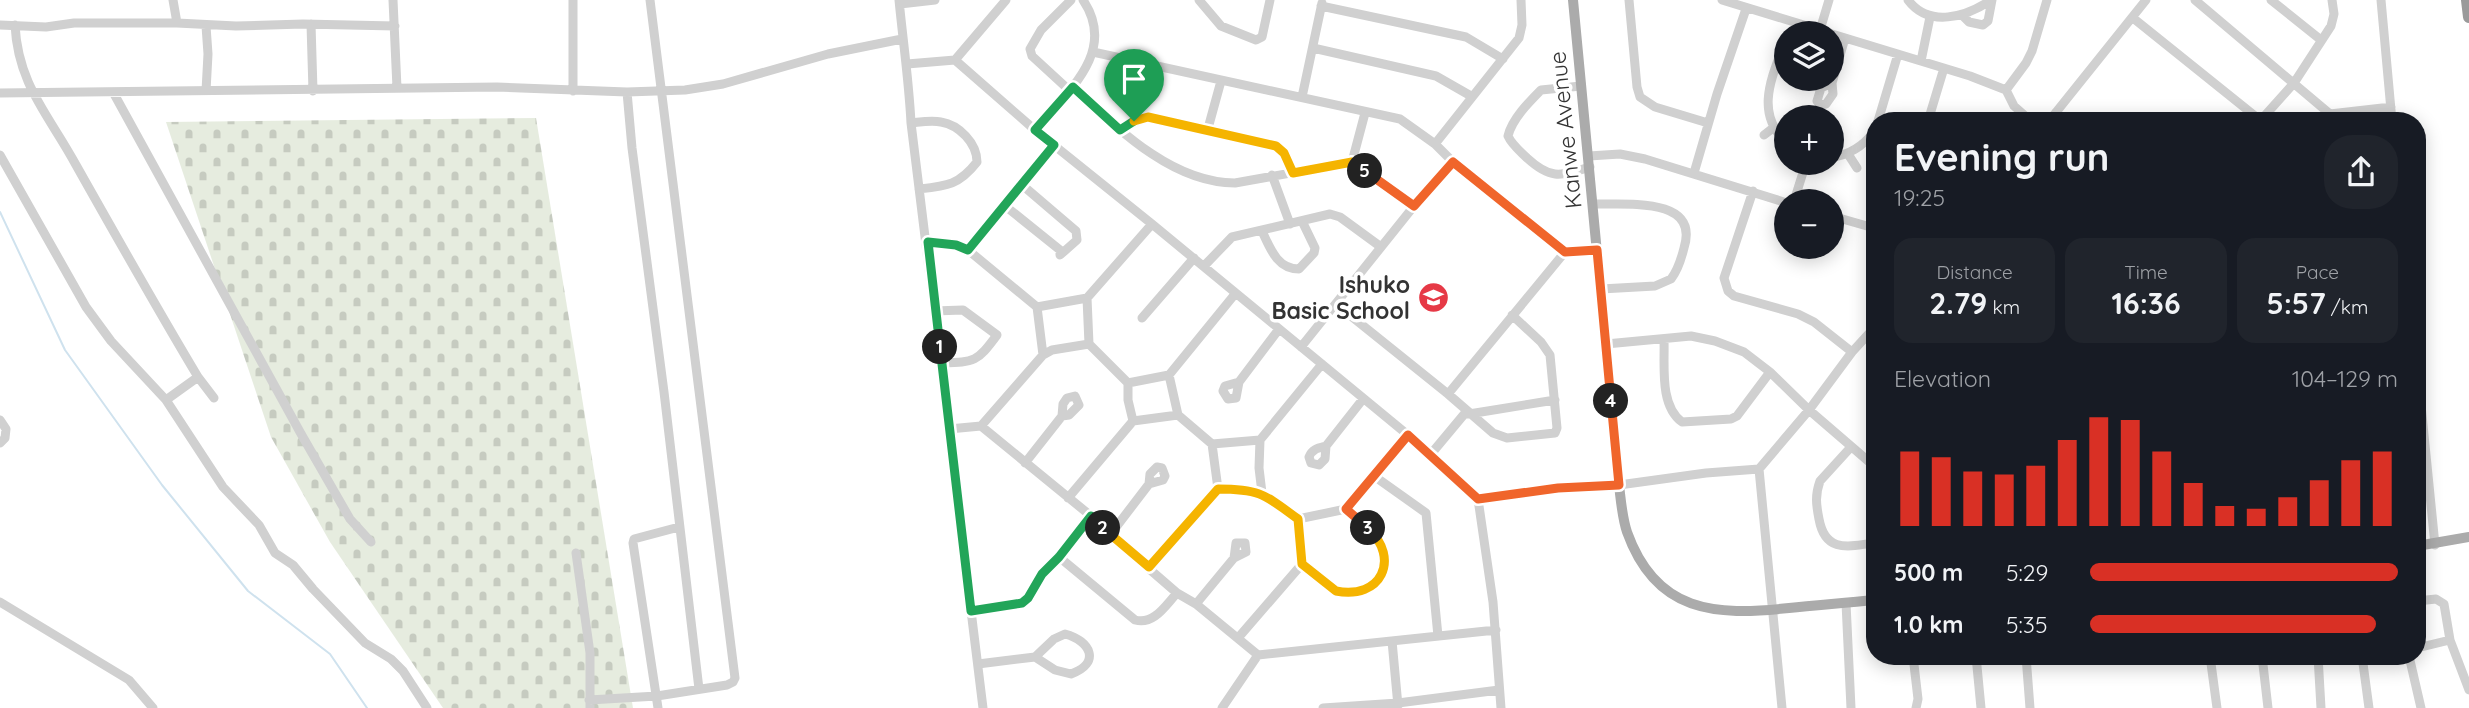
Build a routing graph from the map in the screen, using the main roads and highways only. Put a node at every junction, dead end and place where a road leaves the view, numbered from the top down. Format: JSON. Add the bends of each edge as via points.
{"nodes":[{"id":1,"x":1573,"y":0,"type":"edge"},
{"id":2,"x":2468,"y":0,"type":"edge"},
{"id":3,"x":2469,"y":17,"type":"edge"},
{"id":4,"x":2469,"y":537,"type":"edge"},
{"id":5,"x":2426,"y":546,"type":"edge"},
{"id":6,"x":1866,"y":601,"type":"edge"}],
"edges":[{"from":1,"to":6,"type":"main road","name":"Kanwe Avenue","via":[[1627,532],[1657,582],[1685,603],[1720,612]]},
{"from":2,"to":3,"type":"highway"},
{"from":4,"to":5,"type":"main road"}]}
